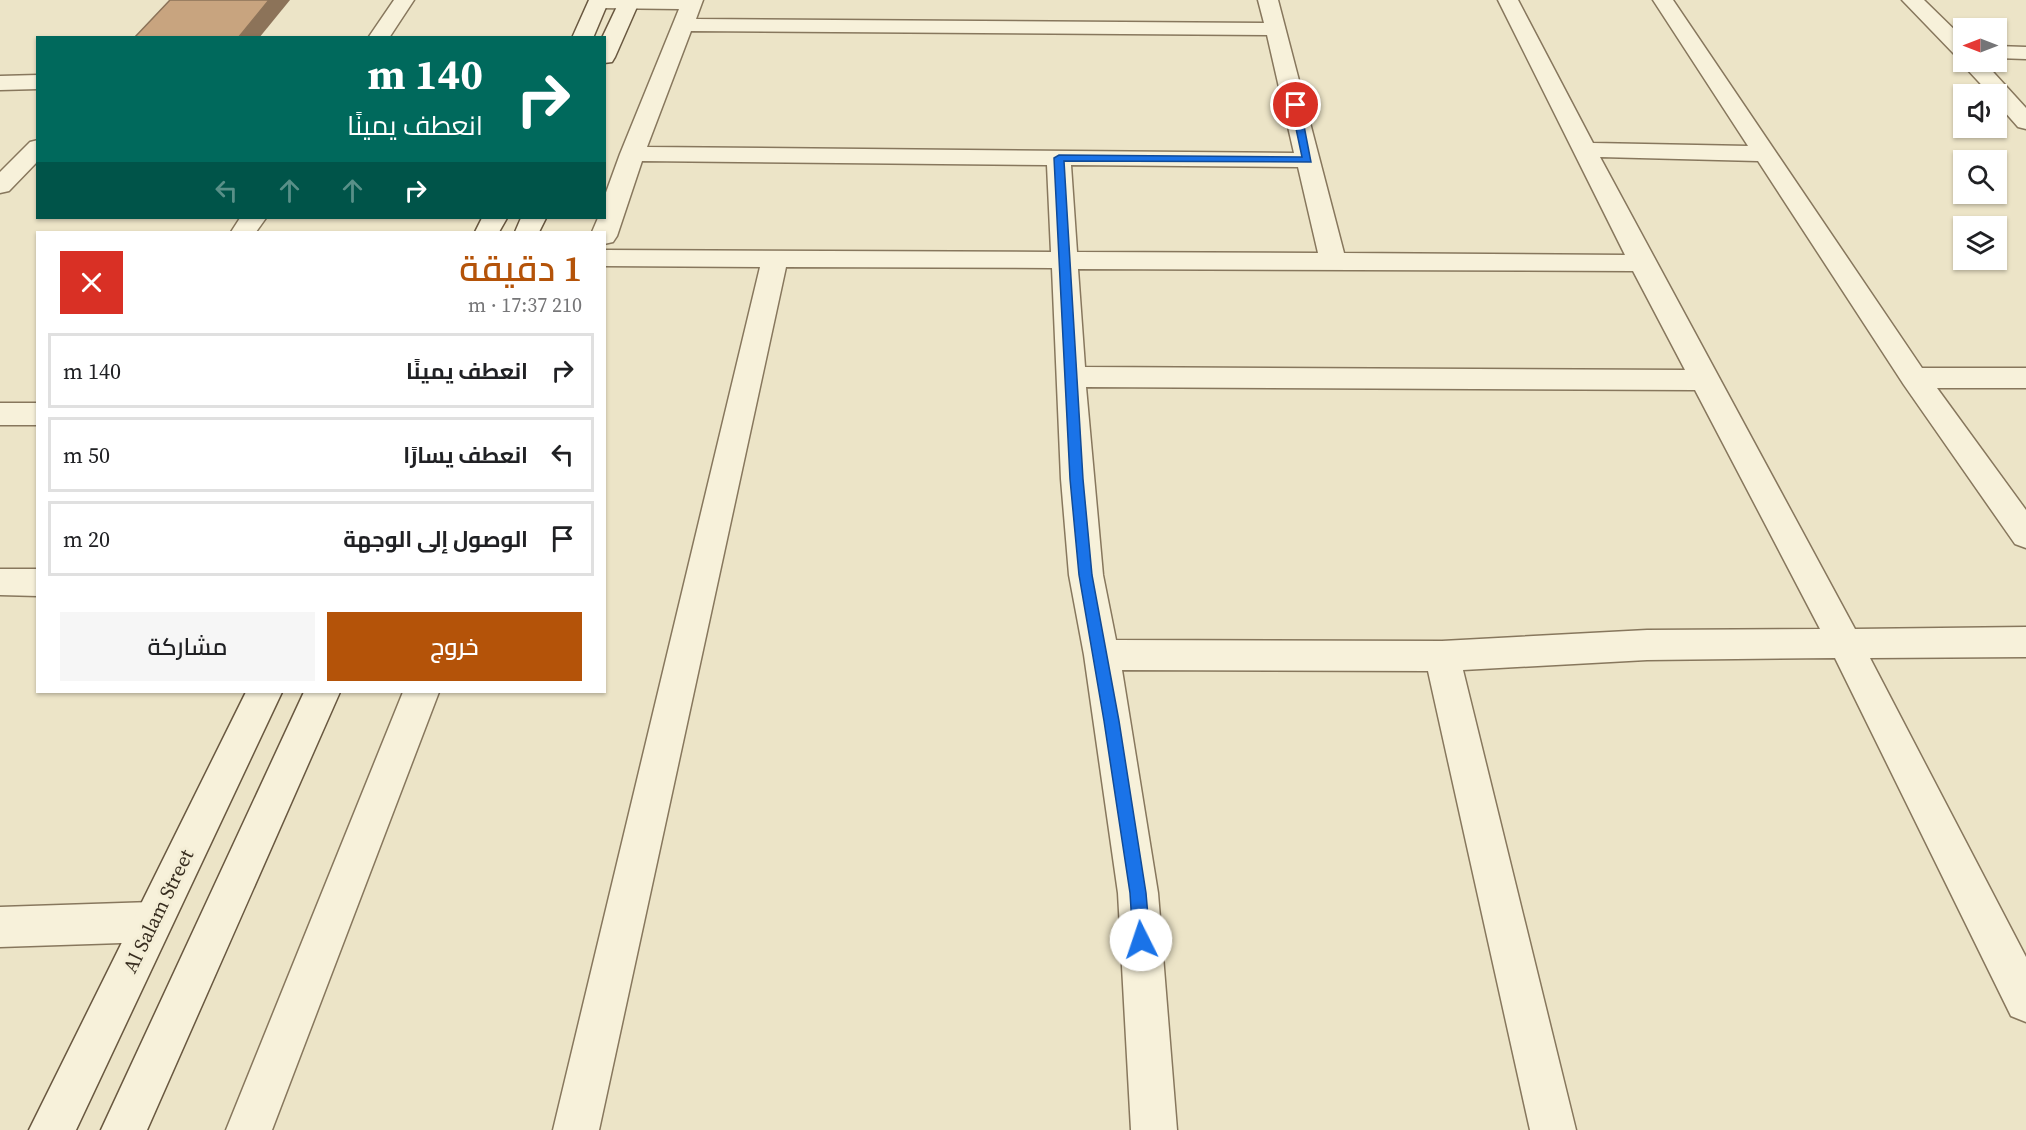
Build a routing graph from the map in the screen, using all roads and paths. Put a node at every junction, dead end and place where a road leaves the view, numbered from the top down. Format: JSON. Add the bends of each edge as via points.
{"nodes":[{"id":1,"x":404,"y":0,"type":"edge"},
{"id":2,"x":1268,"y":0,"type":"edge"},
{"id":3,"x":1508,"y":0,"type":"edge"},
{"id":4,"x":1663,"y":0,"type":"edge"},
{"id":5,"x":1911,"y":0,"type":"edge"},
{"id":6,"x":599,"y":1,"type":"edge"},
{"id":7,"x":629,"y":1,"type":"edge"},
{"id":8,"x":693,"y":1,"type":"edge"},
{"id":9,"x":683,"y":25,"type":"junction"},
{"id":10,"x":1276,"y":29,"type":"junction"},
{"id":11,"x":379,"y":36,"type":"edge"},
{"id":12,"x":583,"y":36,"type":"edge"},
{"id":13,"x":1953,"y":40,"type":"edge"},
{"id":14,"x":2007,"y":52,"type":"edge"},
{"id":15,"x":606,"y":53,"type":"edge"},
{"id":16,"x":2026,"y":53,"type":"edge"},
{"id":17,"x":1982,"y":72,"type":"edge"},
{"id":18,"x":0,"y":82,"type":"edge"},
{"id":19,"x":36,"y":82,"type":"edge"},
{"id":20,"x":2026,"y":122,"type":"edge"},
{"id":21,"x":36,"y":149,"type":"edge"},
{"id":22,"x":1584,"y":150,"type":"junction"},
{"id":23,"x":632,"y":154,"type":"junction"},
{"id":24,"x":1765,"y":154,"type":"junction"},
{"id":25,"x":1059,"y":158,"type":"junction"},
{"id":26,"x":1308,"y":160,"type":"junction"},
{"id":27,"x":0,"y":186,"type":"edge"},
{"id":28,"x":606,"y":231,"type":"edge"},
{"id":29,"x":775,"y":257,"type":"junction"},
{"id":30,"x":606,"y":258,"type":"edge"},
{"id":31,"x":1066,"y":260,"type":"junction"},
{"id":32,"x":1333,"y":261,"type":"junction"},
{"id":33,"x":1642,"y":263,"type":"junction"},
{"id":34,"x":1071,"y":378,"type":"junction"},
{"id":35,"x":1914,"y":378,"type":"junction"},
{"id":36,"x":2026,"y":378,"type":"edge"},
{"id":37,"x":1705,"y":380,"type":"junction"},
{"id":38,"x":0,"y":414,"type":"edge"},
{"id":39,"x":36,"y":414,"type":"edge"},
{"id":40,"x":2026,"y":535,"type":"edge"},
{"id":41,"x":0,"y":582,"type":"edge"},
{"id":42,"x":36,"y":584,"type":"edge"},
{"id":43,"x":2026,"y":642,"type":"edge"},
{"id":44,"x":1845,"y":643,"type":"junction"},
{"id":45,"x":1102,"y":655,"type":"junction"},
{"id":46,"x":1442,"y":656,"type":"junction"},
{"id":47,"x":264,"y":693,"type":"edge"},
{"id":48,"x":322,"y":693,"type":"edge"},
{"id":49,"x":421,"y":693,"type":"edge"},
{"id":50,"x":152,"y":922,"type":"junction"},
{"id":51,"x":0,"y":927,"type":"edge"},
{"id":52,"x":2026,"y":1001,"type":"edge"},
{"id":53,"x":52,"y":1130,"type":"edge"},
{"id":54,"x":124,"y":1130,"type":"edge"},
{"id":55,"x":249,"y":1130,"type":"edge"},
{"id":56,"x":576,"y":1130,"type":"edge"},
{"id":57,"x":1154,"y":1130,"type":"edge"},
{"id":58,"x":1553,"y":1130,"type":"edge"}],
"edges":[{"from":1,"to":11,"type":"street"},
{"from":2,"to":10,"type":"street"},
{"from":3,"to":22,"type":"street"},
{"from":4,"to":24,"type":"street"},
{"from":5,"to":13,"type":"street"},
{"from":6,"to":7,"type":"street"},
{"from":6,"to":12,"type":"street"},
{"from":7,"to":8,"type":"street"},
{"from":7,"to":15,"type":"street"},
{"from":8,"to":9,"type":"street"},
{"from":9,"to":10,"type":"street","via":[[830,17],[1076,18]]},
{"from":9,"to":23,"type":"street"},
{"from":10,"to":26,"type":"street"},
{"from":14,"to":16,"type":"street"},
{"from":17,"to":20,"type":"street"},
{"from":18,"to":19,"type":"street"},
{"from":21,"to":27,"type":"street"},
{"from":22,"to":24,"type":"street"},
{"from":22,"to":33,"type":"street"},
{"from":23,"to":25,"type":"street"},
{"from":23,"to":28,"type":"street"},
{"from":24,"to":35,"type":"street"},
{"from":25,"to":26,"type":"street"},
{"from":25,"to":31,"type":"street"},
{"from":26,"to":32,"type":"street"},
{"from":29,"to":30,"type":"street"},
{"from":29,"to":31,"type":"street"},
{"from":29,"to":56,"type":"street"},
{"from":31,"to":32,"type":"street"},
{"from":31,"to":34,"type":"street"},
{"from":32,"to":33,"type":"street"},
{"from":33,"to":37,"type":"street"},
{"from":34,"to":37,"type":"street"},
{"from":34,"to":45,"type":"street","via":[[1086,575]]},
{"from":35,"to":36,"type":"street"},
{"from":35,"to":40,"type":"street"},
{"from":37,"to":44,"type":"street"},
{"from":38,"to":39,"type":"street"},
{"from":41,"to":42,"type":"street"},
{"from":43,"to":44,"type":"street"},
{"from":44,"to":46,"type":"street","via":[[1647,645]]},
{"from":44,"to":52,"type":"street"},
{"from":45,"to":46,"type":"street"},
{"from":45,"to":57,"type":"street","via":[[1138,893]]},
{"from":46,"to":58,"type":"street"},
{"from":47,"to":50,"type":"street","name":"Al Salam Street"},
{"from":48,"to":54,"type":"street"},
{"from":49,"to":55,"type":"street"},
{"from":50,"to":51,"type":"street"},
{"from":50,"to":53,"type":"street","name":"Al Salam Street"}]}
